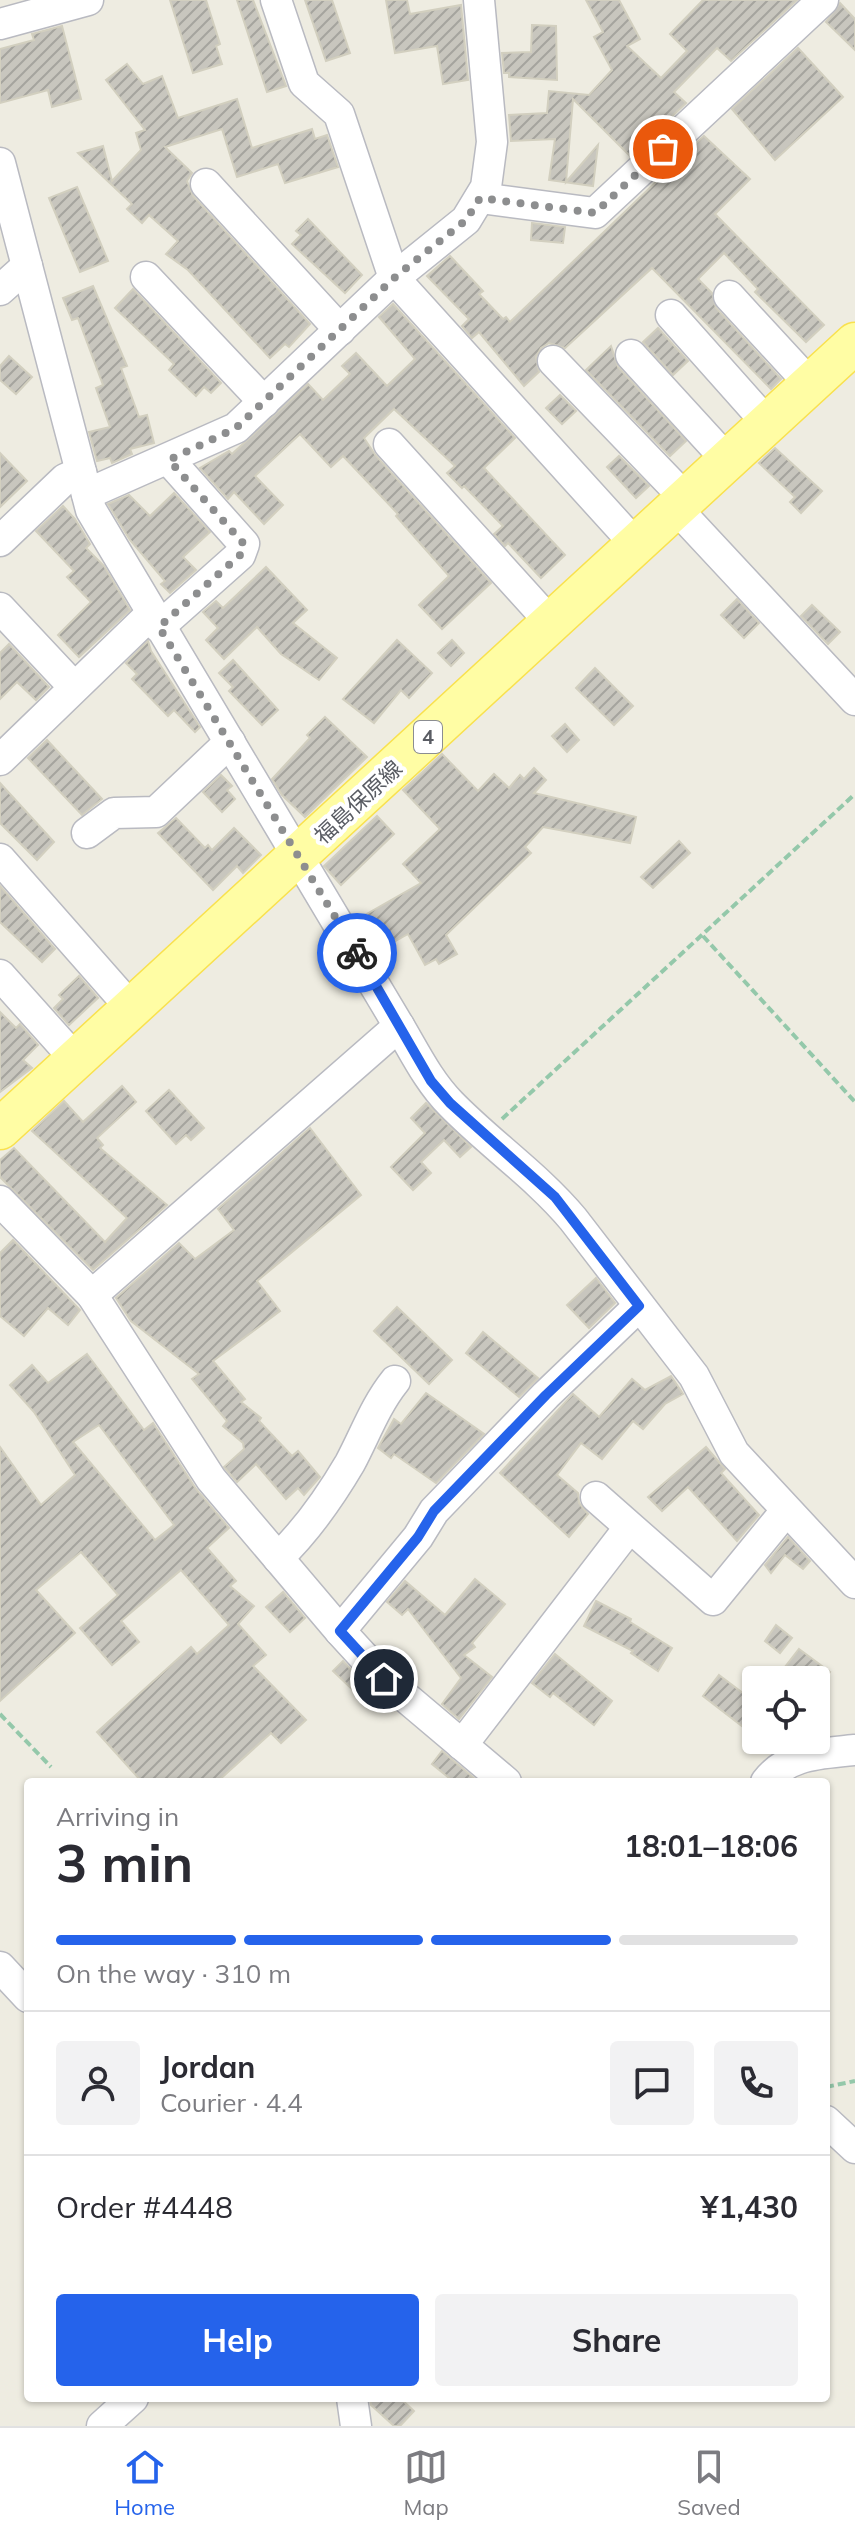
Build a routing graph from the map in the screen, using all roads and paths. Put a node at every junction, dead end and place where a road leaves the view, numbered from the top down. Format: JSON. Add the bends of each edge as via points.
{"nodes":[{"id":1,"x":88,"y":0,"type":"edge"},
{"id":2,"x":276,"y":0,"type":"edge"},
{"id":3,"x":479,"y":0,"type":"edge"},
{"id":4,"x":823,"y":0,"type":"edge"},
{"id":5,"x":0,"y":24,"type":"edge"},
{"id":6,"x":0,"y":163,"type":"edge"},
{"id":7,"x":206,"y":184,"type":"dead end"},
{"id":8,"x":480,"y":198,"type":"junction"},
{"id":9,"x":27,"y":266,"type":"junction"},
{"id":10,"x":146,"y":277,"type":"dead end"},
{"id":11,"x":394,"y":278,"type":"junction"},
{"id":12,"x":0,"y":290,"type":"edge"},
{"id":13,"x":729,"y":296,"type":"dead end"},
{"id":14,"x":671,"y":315,"type":"dead end"},
{"id":15,"x":340,"y":330,"type":"junction"},
{"id":16,"x":855,"y":343,"type":"edge"},
{"id":17,"x":631,"y":355,"type":"dead end"},
{"id":18,"x":553,"y":361,"type":"dead end"},
{"id":19,"x":810,"y":384,"type":"junction"},
{"id":20,"x":264,"y":402,"type":"junction"},
{"id":21,"x":768,"y":424,"type":"junction"},
{"id":22,"x":389,"y":444,"type":"dead end"},
{"id":23,"x":169,"y":460,"type":"junction"},
{"id":24,"x":728,"y":461,"type":"junction"},
{"id":25,"x":84,"y":483,"type":"junction"},
{"id":26,"x":681,"y":503,"type":"junction"},
{"id":27,"x":0,"y":541,"type":"edge"},
{"id":28,"x":636,"y":545,"type":"junction"},
{"id":29,"x":0,"y":608,"type":"edge"},
{"id":30,"x":155,"y":621,"type":"junction"},
{"id":31,"x":551,"y":623,"type":"junction"},
{"id":32,"x":74,"y":687,"type":"junction"},
{"id":33,"x":855,"y":700,"type":"edge"},
{"id":34,"x":230,"y":742,"type":"junction"},
{"id":35,"x":0,"y":760,"type":"edge"},
{"id":36,"x":855,"y":794,"type":"edge"},
{"id":37,"x":87,"y":833,"type":"dead end"},
{"id":38,"x":300,"y":856,"type":"junction"},
{"id":39,"x":0,"y":859,"type":"edge"},
{"id":40,"x":703,"y":936,"type":"junction"},
{"id":41,"x":0,"y":975,"type":"edge"},
{"id":42,"x":132,"y":1009,"type":"junction"},
{"id":43,"x":399,"y":1026,"type":"junction"},
{"id":44,"x":76,"y":1060,"type":"junction"},
{"id":45,"x":855,"y":1102,"type":"edge"},
{"id":46,"x":0,"y":1129,"type":"edge"},
{"id":47,"x":485,"y":1134,"type":"junction"},
{"id":48,"x":0,"y":1201,"type":"edge"},
{"id":49,"x":92,"y":1295,"type":"junction"},
{"id":50,"x":639,"y":1306,"type":"junction"},
{"id":51,"x":395,"y":1381,"type":"dead end"},
{"id":52,"x":596,"y":1497,"type":"dead end"},
{"id":53,"x":785,"y":1512,"type":"junction"},
{"id":54,"x":629,"y":1528,"type":"junction"},
{"id":55,"x":278,"y":1558,"type":"junction"},
{"id":56,"x":855,"y":1583,"type":"edge"},
{"id":57,"x":340,"y":1631,"type":"junction"},
{"id":58,"x":0,"y":1714,"type":"edge"},
{"id":59,"x":462,"y":1745,"type":"junction"},
{"id":60,"x":855,"y":1750,"type":"edge"},
{"id":61,"x":51,"y":1767,"type":"dead end"},
{"id":62,"x":501,"y":1778,"type":"edge"},
{"id":63,"x":770,"y":1778,"type":"edge"},
{"id":64,"x":0,"y":1967,"type":"edge"},
{"id":65,"x":24,"y":1993,"type":"edge"},
{"id":66,"x":855,"y":2081,"type":"edge"},
{"id":67,"x":830,"y":2086,"type":"edge"},
{"id":68,"x":830,"y":2125,"type":"edge"},
{"id":69,"x":855,"y":2148,"type":"edge"},
{"id":70,"x":129,"y":2402,"type":"edge"},
{"id":71,"x":353,"y":2402,"type":"edge"},
{"id":72,"x":102,"y":2426,"type":"edge"},
{"id":73,"x":356,"y":2426,"type":"edge"}],
"edges":[{"from":1,"to":5,"type":"street"},
{"from":2,"to":11,"type":"street","via":[[304,83],[339,114]]},
{"from":3,"to":8,"type":"street","via":[[492,142]]},
{"from":4,"to":8,"type":"street","via":[[595,213]]},
{"from":6,"to":9,"type":"street"},
{"from":7,"to":15,"type":"street"},
{"from":8,"to":11,"type":"street","via":[[466,220]]},
{"from":9,"to":12,"type":"street"},
{"from":9,"to":25,"type":"street"},
{"from":10,"to":20,"type":"street"},
{"from":11,"to":15,"type":"street"},
{"from":11,"to":28,"type":"street"},
{"from":13,"to":19,"type":"street"},
{"from":14,"to":21,"type":"street"},
{"from":15,"to":20,"type":"street"},
{"from":16,"to":19,"type":"main road","name":"福島保原線","number":"4"},
{"from":17,"to":24,"type":"street"},
{"from":18,"to":26,"type":"street"},
{"from":19,"to":21,"type":"main road","name":"福島保原線","number":"4"},
{"from":20,"to":23,"type":"street","via":[[236,428]]},
{"from":21,"to":24,"type":"main road","name":"福島保原線","number":"4"},
{"from":22,"to":31,"type":"street"},
{"from":23,"to":25,"type":"street"},
{"from":23,"to":30,"type":"street","via":[[244,544],[240,555]]},
{"from":24,"to":26,"type":"main road","name":"福島保原線","number":"4"},
{"from":25,"to":27,"type":"street","via":[[65,479]]},
{"from":25,"to":30,"type":"street","via":[[91,510]]},
{"from":26,"to":28,"type":"main road","name":"福島保原線","number":"4"},
{"from":26,"to":33,"type":"street"},
{"from":28,"to":31,"type":"main road","name":"福島保原線","number":"4"},
{"from":29,"to":32,"type":"street"},
{"from":30,"to":32,"type":"street"},
{"from":30,"to":34,"type":"street"},
{"from":31,"to":38,"type":"main road","name":"福島保原線","number":"4"},
{"from":32,"to":35,"type":"street"},
{"from":34,"to":37,"type":"street","via":[[156,812],[114,813]]},
{"from":34,"to":38,"type":"street"},
{"from":36,"to":40,"type":"path"},
{"from":38,"to":42,"type":"main road","name":"福島保原線","number":"4"},
{"from":38,"to":43,"type":"street"},
{"from":39,"to":42,"type":"street"},
{"from":40,"to":45,"type":"path"},
{"from":40,"to":47,"type":"path"},
{"from":41,"to":44,"type":"street"},
{"from":42,"to":44,"type":"main road","name":"福島保原線","number":"4"},
{"from":43,"to":47,"type":"street","via":[[431,1081]]},
{"from":43,"to":49,"type":"street"},
{"from":44,"to":46,"type":"main road","name":"福島保原線","number":"4"},
{"from":47,"to":50,"type":"street","via":[[555,1197]]},
{"from":48,"to":49,"type":"street"},
{"from":49,"to":55,"type":"street","via":[[211,1479]]},
{"from":50,"to":53,"type":"street","via":[[694,1376],[734,1453]]},
{"from":50,"to":57,"type":"street","via":[[434,1511]]},
{"from":51,"to":55,"type":"street","via":[[338,1482]]},
{"from":52,"to":54,"type":"street"},
{"from":53,"to":54,"type":"street","via":[[713,1600]]},
{"from":53,"to":56,"type":"street"},
{"from":54,"to":59,"type":"street"},
{"from":55,"to":57,"type":"street"},
{"from":57,"to":59,"type":"street","via":[[384,1679]]},
{"from":58,"to":61,"type":"path"},
{"from":59,"to":62,"type":"street"},
{"from":60,"to":63,"type":"street","via":[[798,1758],[781,1765]]},
{"from":64,"to":65,"type":"street"},
{"from":66,"to":67,"type":"path"},
{"from":68,"to":69,"type":"street"},
{"from":70,"to":72,"type":"street"},
{"from":71,"to":73,"type":"street"}]}
